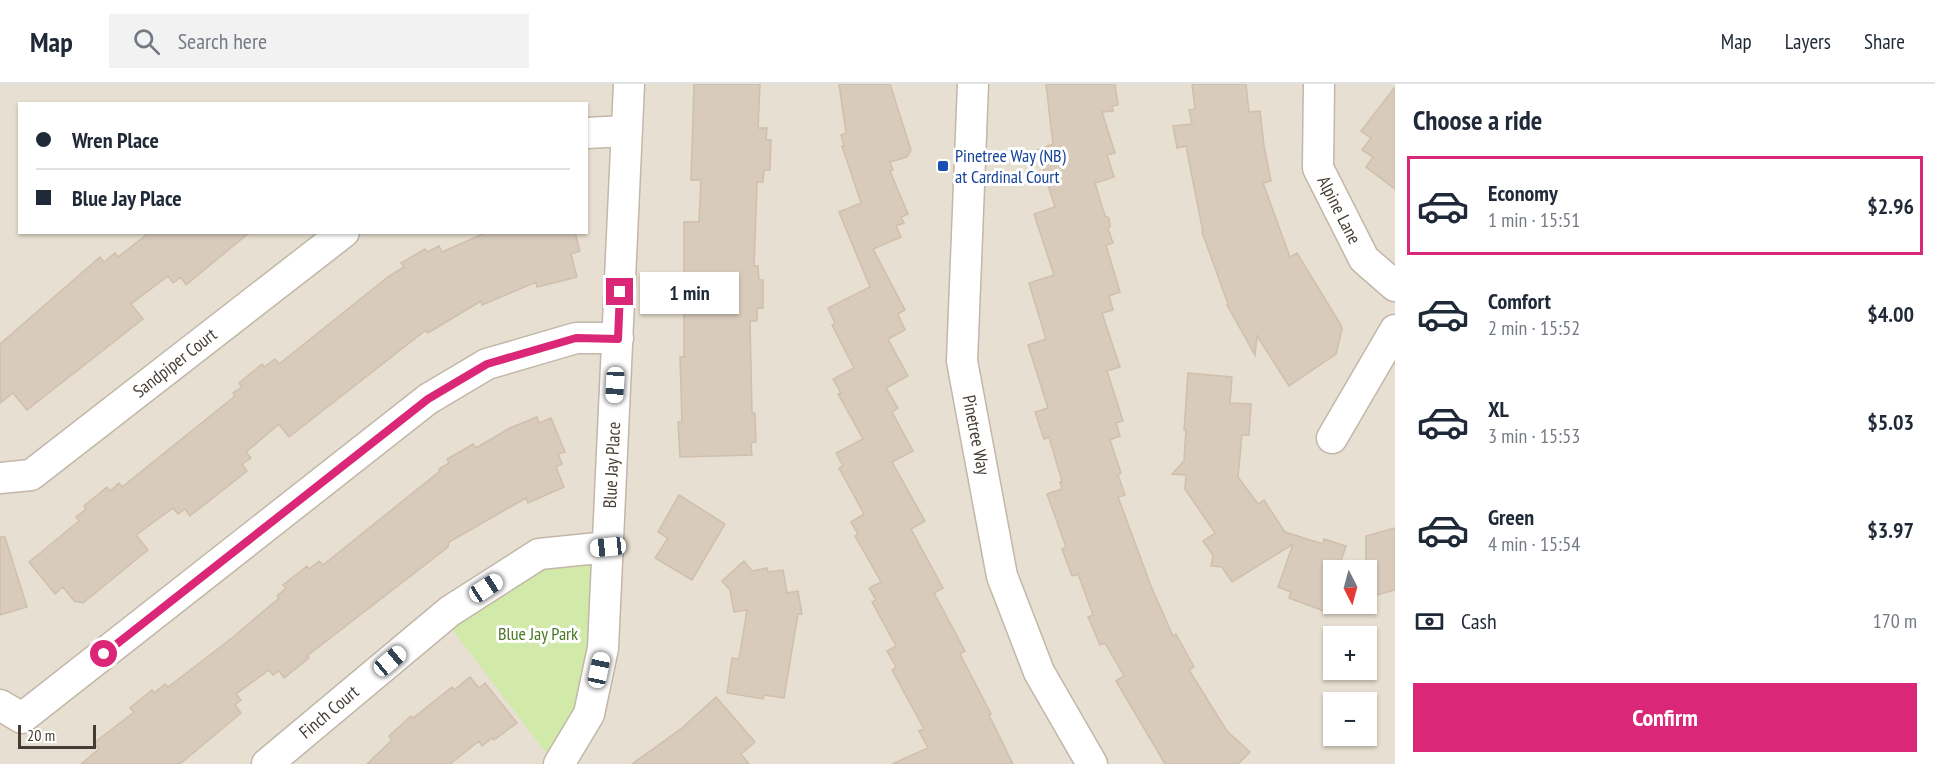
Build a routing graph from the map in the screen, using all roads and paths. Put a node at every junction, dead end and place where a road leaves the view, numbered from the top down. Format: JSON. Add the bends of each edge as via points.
{"nodes":[{"id":1,"x":629,"y":84,"type":"edge"},
{"id":2,"x":973,"y":84,"type":"edge"},
{"id":3,"x":1319,"y":84,"type":"edge"},
{"id":4,"x":627,"y":131,"type":"junction"},
{"id":5,"x":588,"y":133,"type":"edge"},
{"id":6,"x":341,"y":234,"type":"edge"},
{"id":7,"x":1395,"y":286,"type":"edge"},
{"id":8,"x":1395,"y":330,"type":"edge"},
{"id":9,"x":618,"y":339,"type":"junction"},
{"id":10,"x":1332,"y":438,"type":"dead end"},
{"id":11,"x":0,"y":478,"type":"edge"},
{"id":12,"x":608,"y":547,"type":"junction"},
{"id":13,"x":11,"y":711,"type":"edge"},
{"id":14,"x":267,"y":764,"type":"edge"},
{"id":15,"x":559,"y":764,"type":"edge"},
{"id":16,"x":1092,"y":764,"type":"edge"}],
"edges":[{"from":1,"to":4,"type":"street","name":"Blue Jay Place"},
{"from":2,"to":16,"type":"street","name":"Pinetree Way","via":[[962,361],[1002,576],[1039,672]]},
{"from":3,"to":7,"type":"street","name":"Alpine Lane","via":[[1318,168],[1364,259]]},
{"from":4,"to":5,"type":"street"},
{"from":4,"to":9,"type":"street","name":"Blue Jay Place"},
{"from":6,"to":11,"type":"street","name":"Sandpiper Court","via":[[31,475]]},
{"from":8,"to":10,"type":"street"},
{"from":9,"to":12,"type":"street","name":"Blue Jay Place"},
{"from":9,"to":13,"type":"street","via":[[576,338],[487,364],[428,399]]},
{"from":12,"to":14,"type":"street","name":"Finch Court","via":[[539,554],[460,604]]},
{"from":12,"to":15,"type":"street","name":"Blue Jay Place","via":[[603,648],[589,714]]}]}
